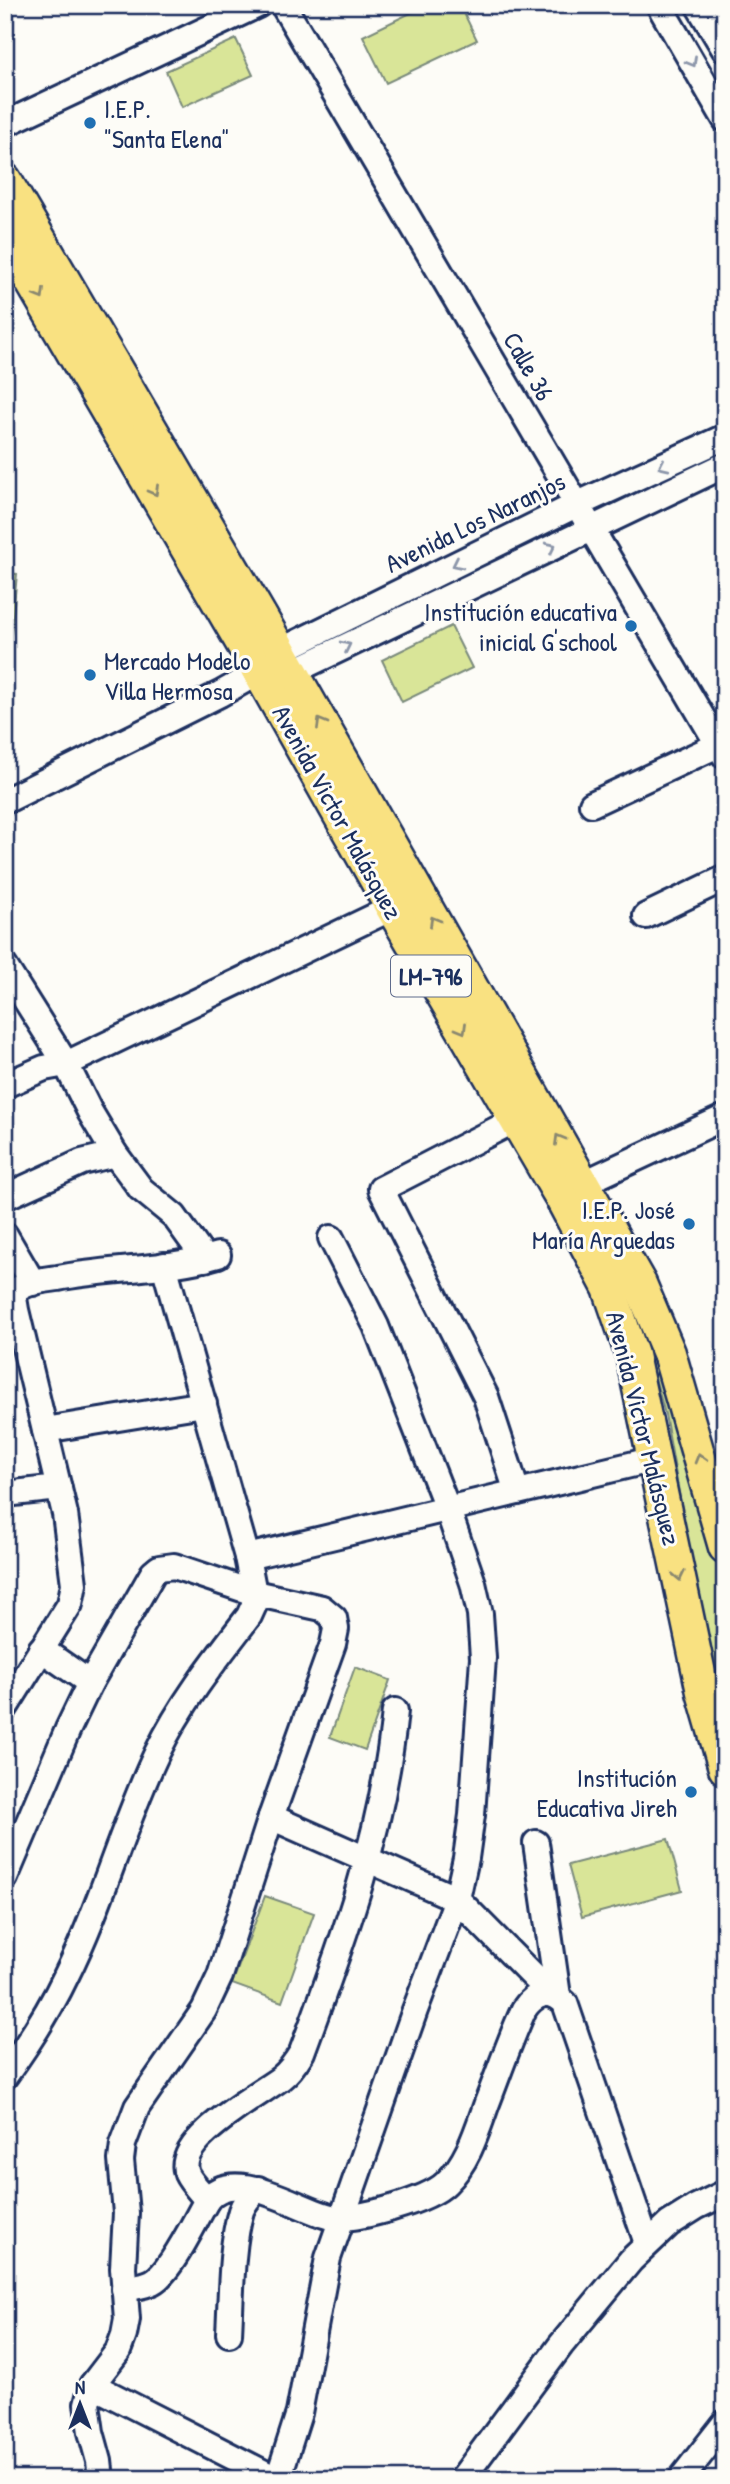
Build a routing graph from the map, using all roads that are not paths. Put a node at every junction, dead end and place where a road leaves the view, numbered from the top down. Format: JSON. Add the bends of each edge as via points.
{"nodes":[{"id":1,"x":258,"y":5,"type":"edge"},
{"id":2,"x":283,"y":5,"type":"edge"},
{"id":3,"x":659,"y":5,"type":"edge"},
{"id":4,"x":698,"y":5,"type":"edge"},
{"id":5,"x":725,"y":50,"type":"edge"},
{"id":6,"x":725,"y":118,"type":"edge"},
{"id":7,"x":5,"y":124,"type":"edge"},
{"id":8,"x":5,"y":180,"type":"edge"},
{"id":9,"x":5,"y":236,"type":"edge"},
{"id":10,"x":725,"y":437,"type":"edge"},
{"id":11,"x":725,"y":465,"type":"edge"},
{"id":12,"x":576,"y":505,"type":"junction"},
{"id":13,"x":590,"y":528,"type":"junction"},
{"id":14,"x":277,"y":665,"type":"junction"},
{"id":15,"x":722,"y":751,"type":"edge"},
{"id":16,"x":5,"y":801,"type":"edge"},
{"id":17,"x":592,"y":804,"type":"dead end"},
{"id":18,"x":725,"y":878,"type":"edge"},
{"id":19,"x":392,"y":908,"type":"junction"},
{"id":20,"x":646,"y":916,"type":"dead end"},
{"id":21,"x":5,"y":968,"type":"edge"},
{"id":22,"x":66,"y":1064,"type":"junction"},
{"id":23,"x":5,"y":1085,"type":"edge"},
{"id":24,"x":725,"y":1117,"type":"edge"},
{"id":25,"x":515,"y":1120,"type":"junction"},
{"id":26,"x":115,"y":1154,"type":"junction"},
{"id":27,"x":584,"y":1183,"type":"junction"},
{"id":28,"x":5,"y":1197,"type":"edge"},
{"id":29,"x":5,"y":1235,"type":"edge"},
{"id":30,"x":331,"y":1238,"type":"dead end"},
{"id":31,"x":164,"y":1265,"type":"junction"},
{"id":32,"x":33,"y":1283,"type":"junction"},
{"id":33,"x":204,"y":1404,"type":"junction"},
{"id":34,"x":45,"y":1430,"type":"junction"},
{"id":35,"x":655,"y":1459,"type":"junction"},
{"id":36,"x":59,"y":1488,"type":"junction"},
{"id":37,"x":517,"y":1492,"type":"junction"},
{"id":38,"x":5,"y":1494,"type":"edge"},
{"id":39,"x":448,"y":1510,"type":"junction"},
{"id":40,"x":725,"y":1547,"type":"edge"},
{"id":41,"x":247,"y":1557,"type":"junction"},
{"id":42,"x":254,"y":1593,"type":"junction"},
{"id":43,"x":41,"y":1649,"type":"junction"},
{"id":44,"x":90,"y":1682,"type":"junction"},
{"id":45,"x":5,"y":1708,"type":"edge"},
{"id":46,"x":395,"y":1711,"type":"dead end"},
{"id":47,"x":723,"y":1757,"type":"edge"},
{"id":48,"x":271,"y":1818,"type":"junction"},
{"id":49,"x":536,"y":1843,"type":"dead end"},
{"id":50,"x":369,"y":1859,"type":"junction"},
{"id":51,"x":5,"y":1878,"type":"edge"},
{"id":52,"x":457,"y":1899,"type":"junction"},
{"id":53,"x":554,"y":1995,"type":"junction"},
{"id":54,"x":5,"y":2076,"type":"edge"},
{"id":55,"x":258,"y":2189,"type":"junction"},
{"id":56,"x":725,"y":2193,"type":"edge"},
{"id":57,"x":207,"y":2200,"type":"junction"},
{"id":58,"x":343,"y":2218,"type":"junction"},
{"id":59,"x":647,"y":2244,"type":"junction"},
{"id":60,"x":124,"y":2288,"type":"junction"},
{"id":61,"x":229,"y":2334,"type":"dead end"},
{"id":62,"x":92,"y":2385,"type":"junction"},
{"id":63,"x":725,"y":2423,"type":"edge"},
{"id":64,"x":703,"y":2467,"type":"edge"},
{"id":65,"x":101,"y":2479,"type":"edge"},
{"id":66,"x":277,"y":2479,"type":"edge"},
{"id":67,"x":462,"y":2479,"type":"edge"},
{"id":68,"x":681,"y":2479,"type":"edge"}],
"edges":[{"from":1,"to":7,"type":"street"},
{"from":2,"to":12,"type":"street","name":"Calle 36"},
{"from":3,"to":6,"type":"street","one_way":true},
{"from":4,"to":5,"type":"street"},
{"from":8,"to":14,"type":"main road","name":"Avenida Victor Malásquez","number":"LM-796"},
{"from":9,"to":14,"type":"main road","name":"Avenida Victor Malásquez","number":"LM-796","one_way":true},
{"from":10,"to":12,"type":"street","name":"Avenida Los Naranjos","one_way":true},
{"from":11,"to":13,"type":"street","name":"Avenida Los Naranjos"},
{"from":12,"to":13,"type":"street","name":"Calle 36"},
{"from":12,"to":14,"type":"street","name":"Avenida Los Naranjos","one_way":true},
{"from":14,"to":13,"type":"street","name":"Avenida Los Naranjos","one_way":true},
{"from":13,"to":15,"type":"street","name":"Calle 36"},
{"from":14,"to":16,"type":"street","name":"Avenida Los Naranjos"},
{"from":14,"to":19,"type":"main road","name":"Avenida Victor Malásquez","number":"LM-796"},
{"from":27,"to":14,"type":"main road","name":"Avenida Victor Malásquez","number":"LM-796","one_way":true},
{"from":15,"to":17,"type":"street"},
{"from":18,"to":20,"type":"street"},
{"from":19,"to":22,"type":"street"},
{"from":19,"to":25,"type":"main road","name":"Avenida Victor Malásquez","number":"LM-796","one_way":true},
{"from":21,"to":22,"type":"street"},
{"from":22,"to":23,"type":"street"},
{"from":22,"to":26,"type":"street"},
{"from":24,"to":27,"type":"street"},
{"from":25,"to":35,"type":"main road","name":"Avenida Victor Malásquez","number":"LM-796","via":[[608,1287],[632,1355]]},
{"from":25,"to":37,"type":"street","via":[[381,1189],[486,1397]]},
{"from":26,"to":28,"type":"street","via":[[82,1162]]},
{"from":26,"to":31,"type":"street","via":[[141,1189],[212,1257]]},
{"from":40,"to":27,"type":"main road","name":"Avenida Victor Malásquez","number":"LM-796","one_way":true,"via":[[661,1332]]},
{"from":29,"to":32,"type":"street"},
{"from":30,"to":39,"type":"street","via":[[376,1326]]},
{"from":31,"to":32,"type":"street"},
{"from":31,"to":33,"type":"street"},
{"from":32,"to":34,"type":"street","via":[[21,1287],[14,1298]]},
{"from":33,"to":34,"type":"street"},
{"from":33,"to":41,"type":"street"},
{"from":34,"to":36,"type":"street"},
{"from":35,"to":37,"type":"street"},
{"from":35,"to":47,"type":"main road","name":"Avenida Victor Malásquez","number":"LM-796","one_way":true,"via":[[703,1692]]},
{"from":36,"to":38,"type":"street"},
{"from":36,"to":43,"type":"street","via":[[74,1594]]},
{"from":37,"to":39,"type":"street"},
{"from":39,"to":41,"type":"street"},
{"from":39,"to":52,"type":"street","via":[[473,1583],[483,1636],[471,1815]]},
{"from":41,"to":42,"type":"street"},
{"from":42,"to":44,"type":"street","via":[[174,1566],[159,1568],[137,1597]]},
{"from":42,"to":48,"type":"street","via":[[312,1604],[327,1610],[335,1623],[333,1644]]},
{"from":42,"to":54,"type":"street","via":[[249,1616],[192,1691],[167,1734],[67,1975]]},
{"from":43,"to":44,"type":"street"},
{"from":43,"to":45,"type":"street"},
{"from":44,"to":51,"type":"street"},
{"from":46,"to":50,"type":"street","via":[[390,1760]]},
{"from":48,"to":50,"type":"street"},
{"from":48,"to":60,"type":"street","via":[[213,1993],[137,2107],[123,2144]]},
{"from":49,"to":53,"type":"street"},
{"from":50,"to":52,"type":"street"},
{"from":50,"to":57,"type":"street","via":[[296,2063],[193,2144],[186,2160],[187,2173]]},
{"from":52,"to":53,"type":"street"},
{"from":52,"to":58,"type":"street"},
{"from":53,"to":58,"type":"street","via":[[535,1996],[524,2009],[472,2144],[446,2184],[430,2195]]},
{"from":53,"to":59,"type":"street","via":[[565,2003]]},
{"from":55,"to":57,"type":"street","via":[[222,2189]]},
{"from":55,"to":58,"type":"street","via":[[317,2213]]},
{"from":55,"to":61,"type":"street","via":[[241,2212]]},
{"from":56,"to":59,"type":"street","via":[[682,2215]]},
{"from":57,"to":60,"type":"street","via":[[160,2276]]},
{"from":58,"to":66,"type":"street","via":[[323,2277],[299,2413]]},
{"from":59,"to":67,"type":"street","via":[[568,2336]]},
{"from":60,"to":62,"type":"street","via":[[124,2334],[118,2351]]},
{"from":62,"to":65,"type":"street","via":[[88,2417]]},
{"from":62,"to":66,"type":"street"},
{"from":63,"to":64,"type":"street"},
{"from":64,"to":68,"type":"street"}]}
